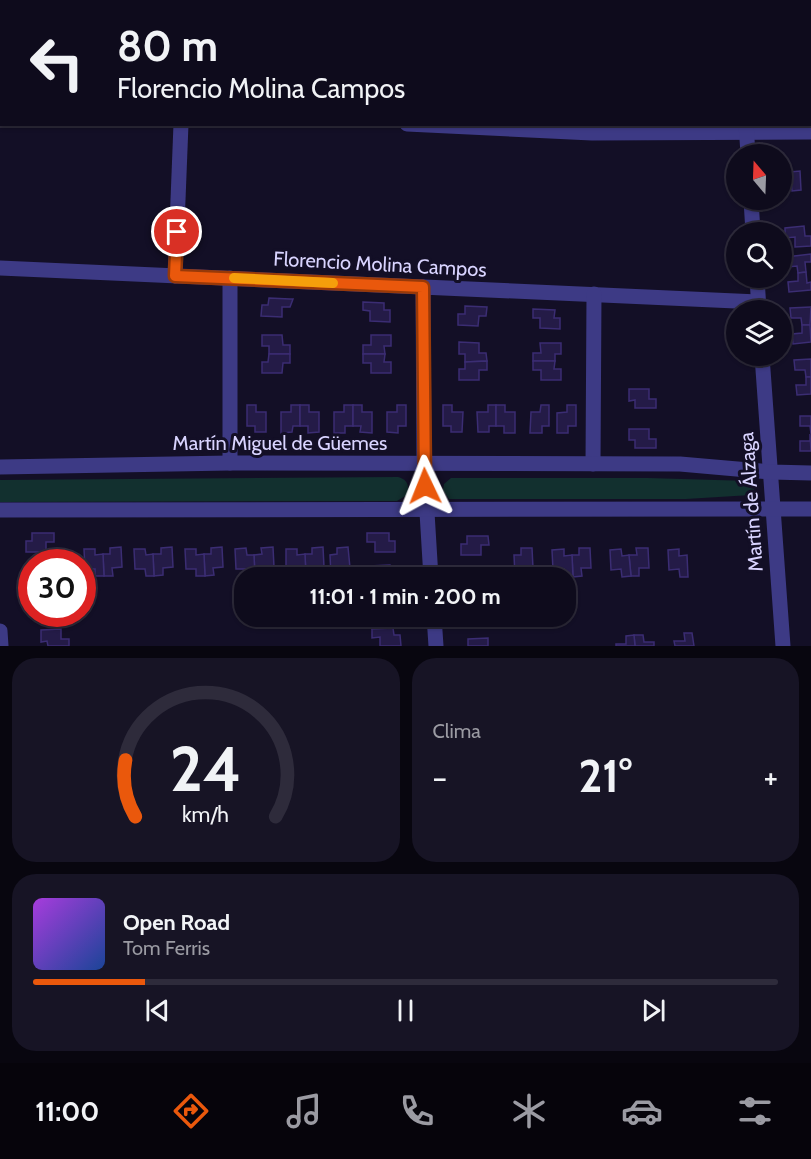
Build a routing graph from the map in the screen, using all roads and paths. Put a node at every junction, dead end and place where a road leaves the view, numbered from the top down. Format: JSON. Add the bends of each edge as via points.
{"nodes":[{"id":1,"x":181,"y":126,"type":"edge"},
{"id":2,"x":480,"y":126,"type":"edge"},
{"id":3,"x":592,"y":129,"type":"edge"},
{"id":4,"x":746,"y":129,"type":"edge"},
{"id":5,"x":811,"y":132,"type":"edge"},
{"id":6,"x":747,"y":144,"type":"edge"},
{"id":7,"x":0,"y":268,"type":"edge"},
{"id":8,"x":175,"y":276,"type":"junction"},
{"id":9,"x":230,"y":278,"type":"junction"},
{"id":10,"x":423,"y":287,"type":"junction"},
{"id":11,"x":594,"y":294,"type":"junction"},
{"id":12,"x":726,"y":304,"type":"edge"},
{"id":13,"x":763,"y":366,"type":"edge"},
{"id":14,"x":230,"y":463,"type":"junction"},
{"id":15,"x":424,"y":463,"type":"junction"},
{"id":16,"x":593,"y":464,"type":"junction"},
{"id":17,"x":0,"y":467,"type":"edge"},
{"id":18,"x":771,"y":472,"type":"junction"},
{"id":19,"x":811,"y":473,"type":"edge"},
{"id":20,"x":426,"y":509,"type":"junction"},
{"id":21,"x":773,"y":509,"type":"junction"},
{"id":22,"x":811,"y":509,"type":"edge"},
{"id":23,"x":0,"y":510,"type":"edge"},
{"id":24,"x":430,"y":567,"type":"edge"},
{"id":25,"x":435,"y":627,"type":"edge"},
{"id":26,"x":0,"y":631,"type":"edge"},
{"id":27,"x":1,"y":646,"type":"edge"},
{"id":28,"x":436,"y":646,"type":"edge"},
{"id":29,"x":783,"y":646,"type":"edge"}],
"edges":[{"from":1,"to":8,"type":"street"},
{"from":2,"to":3,"type":"street"},
{"from":3,"to":4,"type":"street"},
{"from":4,"to":5,"type":"street"},
{"from":4,"to":6,"type":"street"},
{"from":7,"to":8,"type":"street","name":"Florencio Molina Campos"},
{"from":8,"to":9,"type":"street","name":"Florencio Molina Campos"},
{"from":9,"to":10,"type":"street","name":"Florencio Molina Campos"},
{"from":9,"to":14,"type":"street"},
{"from":10,"to":11,"type":"street","name":"Florencio Molina Campos"},
{"from":10,"to":15,"type":"street"},
{"from":11,"to":12,"type":"street","name":"Florencio Molina Campos"},
{"from":11,"to":16,"type":"street"},
{"from":13,"to":18,"type":"street","name":"Martín de Álzaga"},
{"from":14,"to":15,"type":"street","name":"Martín Miguel de Güemes"},
{"from":14,"to":17,"type":"street","name":"Martín Miguel de Güemes"},
{"from":15,"to":16,"type":"street","name":"Martín Miguel de Güemes"},
{"from":15,"to":20,"type":"street"},
{"from":16,"to":18,"type":"street","name":"Martín Miguel de Güemes","via":[[680,464]]},
{"from":18,"to":19,"type":"street","name":"Martín Miguel de Güemes"},
{"from":18,"to":21,"type":"street","name":"Martín de Álzaga"},
{"from":20,"to":21,"type":"street"},
{"from":20,"to":23,"type":"street"},
{"from":20,"to":24,"type":"street"},
{"from":21,"to":22,"type":"street"},
{"from":21,"to":29,"type":"street","name":"Martín de Álzaga"},
{"from":25,"to":28,"type":"street"},
{"from":26,"to":27,"type":"street"}]}
